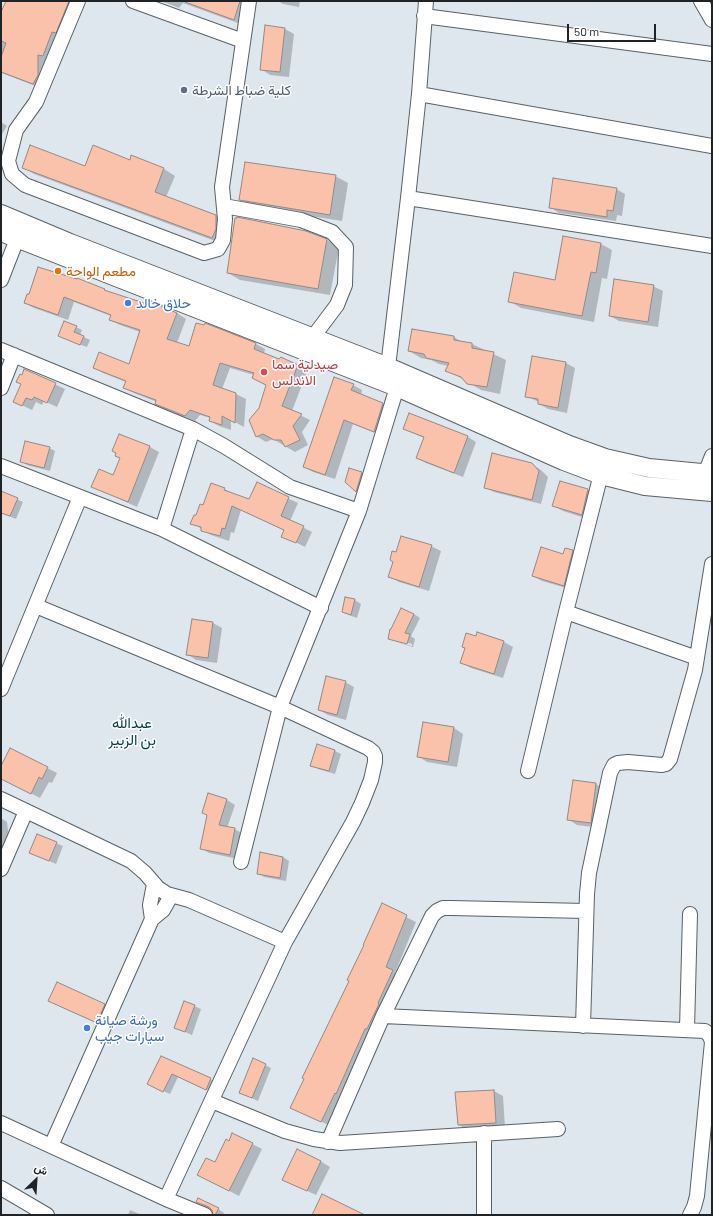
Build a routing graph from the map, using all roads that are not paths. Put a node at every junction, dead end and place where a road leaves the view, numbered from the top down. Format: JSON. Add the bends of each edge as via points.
{"nodes":[{"id":1,"x":78,"y":1,"type":"edge"},
{"id":2,"x":133,"y":1,"type":"edge"},
{"id":3,"x":249,"y":1,"type":"edge"},
{"id":4,"x":426,"y":1,"type":"edge"},
{"id":5,"x":701,"y":1,"type":"edge"},
{"id":6,"x":424,"y":16,"type":"junction"},
{"id":7,"x":712,"y":20,"type":"edge"},
{"id":8,"x":243,"y":41,"type":"junction"},
{"id":9,"x":712,"y":54,"type":"edge"},
{"id":10,"x":419,"y":94,"type":"junction"},
{"id":11,"x":712,"y":146,"type":"edge"},
{"id":12,"x":408,"y":198,"type":"junction"},
{"id":13,"x":224,"y":206,"type":"junction"},
{"id":14,"x":1,"y":214,"type":"edge"},
{"id":15,"x":9,"y":235,"type":"edge"},
{"id":16,"x":712,"y":246,"type":"edge"},
{"id":17,"x":1,"y":280,"type":"edge"},
{"id":18,"x":311,"y":345,"type":"junction"},
{"id":19,"x":1,"y":350,"type":"edge"},
{"id":20,"x":14,"y":355,"type":"junction"},
{"id":21,"x":388,"y":367,"type":"junction"},
{"id":22,"x":397,"y":387,"type":"junction"},
{"id":23,"x":1,"y":388,"type":"edge"},
{"id":24,"x":193,"y":430,"type":"junction"},
{"id":25,"x":712,"y":456,"type":"edge"},
{"id":26,"x":1,"y":466,"type":"edge"},
{"id":27,"x":603,"y":467,"type":"junction"},
{"id":28,"x":708,"y":474,"type":"edge"},
{"id":29,"x":712,"y":492,"type":"edge"},
{"id":30,"x":80,"y":497,"type":"junction"},
{"id":31,"x":359,"y":511,"type":"junction"},
{"id":32,"x":162,"y":529,"type":"junction"},
{"id":33,"x":712,"y":564,"type":"edge"},
{"id":34,"x":36,"y":606,"type":"junction"},
{"id":35,"x":320,"y":608,"type":"junction"},
{"id":36,"x":566,"y":612,"type":"junction"},
{"id":37,"x":697,"y":658,"type":"junction"},
{"id":38,"x":1,"y":689,"type":"edge"},
{"id":39,"x":280,"y":707,"type":"junction"},
{"id":40,"x":528,"y":771,"type":"dead end"},
{"id":41,"x":1,"y":799,"type":"edge"},
{"id":42,"x":26,"y":811,"type":"junction"},
{"id":43,"x":241,"y":862,"type":"dead end"},
{"id":44,"x":1,"y":869,"type":"edge"},
{"id":45,"x":154,"y":884,"type":"junction"},
{"id":46,"x":171,"y":896,"type":"junction"},
{"id":47,"x":586,"y":912,"type":"junction"},
{"id":48,"x":690,"y":914,"type":"dead end"},
{"id":49,"x":152,"y":919,"type":"junction"},
{"id":50,"x":285,"y":942,"type":"junction"},
{"id":51,"x":383,"y":1016,"type":"junction"},
{"id":52,"x":583,"y":1026,"type":"junction"},
{"id":53,"x":687,"y":1029,"type":"junction"},
{"id":54,"x":212,"y":1101,"type":"junction"},
{"id":55,"x":1,"y":1123,"type":"edge"},
{"id":56,"x":558,"y":1129,"type":"dead end"},
{"id":57,"x":484,"y":1133,"type":"junction"},
{"id":58,"x":328,"y":1142,"type":"junction"},
{"id":59,"x":51,"y":1146,"type":"junction"},
{"id":60,"x":1,"y":1188,"type":"edge"},
{"id":61,"x":166,"y":1199,"type":"junction"},
{"id":62,"x":200,"y":1214,"type":"edge"},
{"id":63,"x":47,"y":1215,"type":"edge"},
{"id":64,"x":484,"y":1215,"type":"edge"},
{"id":65,"x":690,"y":1215,"type":"edge"}],
"edges":[{"from":1,"to":13,"type":"street","via":[[36,102],[16,130],[8,161],[12,174],[25,185],[204,253],[218,249],[223,240]]},
{"from":2,"to":8,"type":"street"},
{"from":3,"to":8,"type":"street"},
{"from":4,"to":6,"type":"street"},
{"from":5,"to":7,"type":"street"},
{"from":6,"to":9,"type":"street"},
{"from":6,"to":10,"type":"street"},
{"from":8,"to":13,"type":"street","via":[[222,187]]},
{"from":10,"to":11,"type":"street"},
{"from":10,"to":12,"type":"street"},
{"from":12,"to":16,"type":"street"},
{"from":12,"to":21,"type":"street"},
{"from":13,"to":18,"type":"street","via":[[302,220],[332,232],[346,247],[345,285],[337,305]]},
{"from":14,"to":18,"type":"main road"},
{"from":15,"to":17,"type":"street"},
{"from":15,"to":18,"type":"main road"},
{"from":18,"to":21,"type":"main road"},
{"from":18,"to":22,"type":"main road"},
{"from":19,"to":20,"type":"street"},
{"from":20,"to":23,"type":"street"},
{"from":20,"to":24,"type":"street"},
{"from":21,"to":27,"type":"main road","via":[[569,445]]},
{"from":22,"to":27,"type":"main road","via":[[564,461]]},
{"from":22,"to":31,"type":"street"},
{"from":24,"to":31,"type":"street","via":[[290,487]]},
{"from":24,"to":32,"type":"street"},
{"from":25,"to":28,"type":"street"},
{"from":26,"to":30,"type":"street"},
{"from":27,"to":28,"type":"main road","via":[[649,468]]},
{"from":27,"to":29,"type":"main road","via":[[645,486]]},
{"from":27,"to":36,"type":"street"},
{"from":30,"to":32,"type":"street"},
{"from":30,"to":34,"type":"street"},
{"from":31,"to":35,"type":"street"},
{"from":32,"to":35,"type":"street"},
{"from":33,"to":37,"type":"street"},
{"from":34,"to":38,"type":"street"},
{"from":34,"to":39,"type":"street"},
{"from":35,"to":39,"type":"street"},
{"from":36,"to":37,"type":"street"},
{"from":36,"to":40,"type":"street"},
{"from":37,"to":47,"type":"street","via":[[670,759],[662,765],[618,762],[610,773],[589,873]]},
{"from":39,"to":43,"type":"street"},
{"from":39,"to":50,"type":"street","via":[[368,748],[375,756],[371,780],[353,822]]},
{"from":41,"to":42,"type":"street"},
{"from":42,"to":44,"type":"street"},
{"from":42,"to":45,"type":"street","via":[[130,861]]},
{"from":45,"to":46,"type":"street"},
{"from":45,"to":49,"type":"street","via":[[150,905]]},
{"from":46,"to":49,"type":"street","via":[[163,910]]},
{"from":46,"to":50,"type":"street","via":[[189,900]]},
{"from":47,"to":51,"type":"street","via":[[451,908],[437,911],[432,916]]},
{"from":47,"to":52,"type":"street"},
{"from":48,"to":53,"type":"street"},
{"from":49,"to":59,"type":"street"},
{"from":50,"to":54,"type":"street"},
{"from":51,"to":52,"type":"street"},
{"from":51,"to":58,"type":"street"},
{"from":52,"to":53,"type":"street"},
{"from":53,"to":65,"type":"street","via":[[705,1031],[712,1042],[697,1196]]},
{"from":54,"to":58,"type":"street","via":[[285,1131]]},
{"from":54,"to":61,"type":"street"},
{"from":55,"to":59,"type":"street"},
{"from":56,"to":57,"type":"street"},
{"from":57,"to":58,"type":"street","via":[[352,1143]]},
{"from":57,"to":64,"type":"street"},
{"from":59,"to":61,"type":"street"},
{"from":60,"to":63,"type":"street"},
{"from":61,"to":62,"type":"street"}]}
